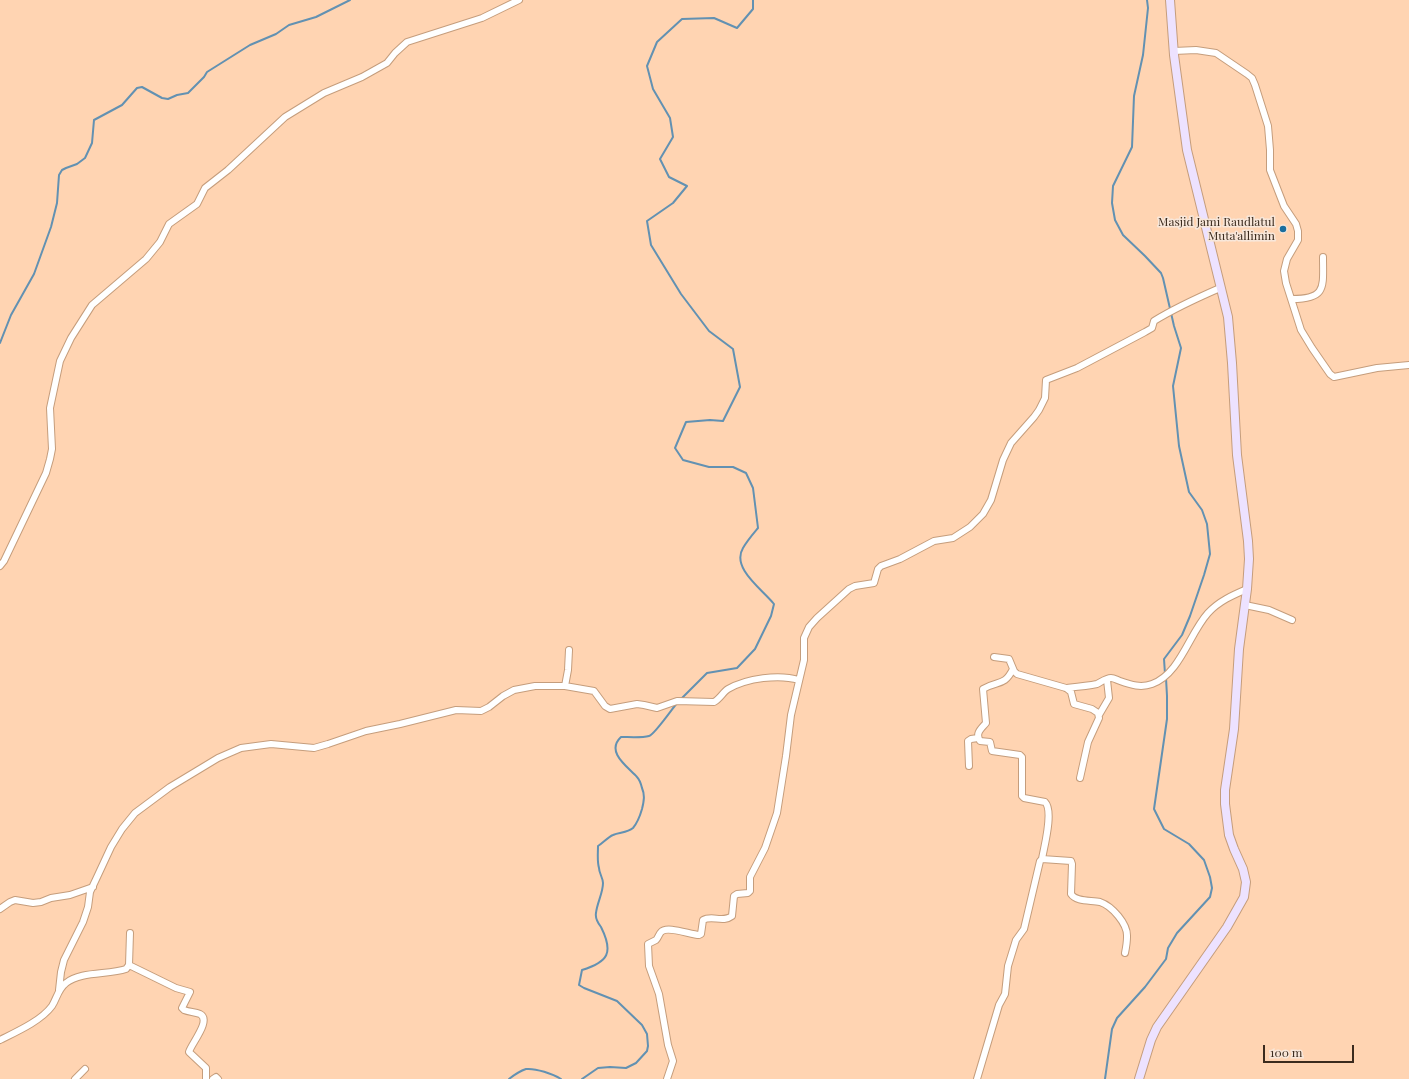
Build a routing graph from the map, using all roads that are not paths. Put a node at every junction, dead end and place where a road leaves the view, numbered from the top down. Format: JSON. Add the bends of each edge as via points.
{"nodes":[{"id":1,"x":519,"y":0,"type":"edge"},
{"id":2,"x":1170,"y":0,"type":"edge"},
{"id":3,"x":1174,"y":51,"type":"junction"},
{"id":4,"x":1323,"y":257,"type":"dead end"},
{"id":5,"x":1220,"y":288,"type":"junction"},
{"id":6,"x":1292,"y":300,"type":"junction"},
{"id":7,"x":1409,"y":365,"type":"edge"},
{"id":8,"x":0,"y":566,"type":"edge"},
{"id":9,"x":1247,"y":589,"type":"junction"},
{"id":10,"x":1245,"y":605,"type":"junction"},
{"id":11,"x":1292,"y":620,"type":"dead end"},
{"id":12,"x":568,"y":650,"type":"dead end"},
{"id":13,"x":994,"y":657,"type":"dead end"},
{"id":14,"x":1013,"y":669,"type":"junction"},
{"id":15,"x":799,"y":680,"type":"junction"},
{"id":16,"x":1107,"y":680,"type":"junction"},
{"id":17,"x":566,"y":686,"type":"junction"},
{"id":18,"x":1066,"y":688,"type":"junction"},
{"id":19,"x":1099,"y":715,"type":"junction"},
{"id":20,"x":978,"y":738,"type":"junction"},
{"id":21,"x":969,"y":766,"type":"dead end"},
{"id":22,"x":1080,"y":778,"type":"dead end"},
{"id":23,"x":1042,"y":859,"type":"junction"},
{"id":24,"x":93,"y":887,"type":"junction"},
{"id":25,"x":0,"y":909,"type":"edge"},
{"id":26,"x":130,"y":933,"type":"dead end"},
{"id":27,"x":1125,"y":953,"type":"dead end"},
{"id":28,"x":129,"y":965,"type":"junction"},
{"id":29,"x":59,"y":990,"type":"junction"},
{"id":30,"x":0,"y":1040,"type":"edge"},
{"id":31,"x":85,"y":1068,"type":"dead end"},
{"id":32,"x":75,"y":1079,"type":"edge"},
{"id":33,"x":206,"y":1079,"type":"edge"},
{"id":34,"x":214,"y":1079,"type":"edge"},
{"id":35,"x":218,"y":1079,"type":"edge"},
{"id":36,"x":667,"y":1079,"type":"edge"},
{"id":37,"x":977,"y":1079,"type":"edge"},
{"id":38,"x":1139,"y":1079,"type":"edge"}],
"edges":[{"from":1,"to":8,"type":"street","via":[[482,18],[407,42],[387,63],[324,93],[285,117],[205,188],[197,204],[169,224],[160,242],[146,259],[92,305],[60,361],[50,408],[52,449],[46,473]]},
{"from":2,"to":3,"type":"street"},
{"from":3,"to":5,"type":"street","via":[[1187,150]]},
{"from":3,"to":6,"type":"street","via":[[1196,50],[1216,53],[1252,78],[1268,126],[1270,170],[1298,231],[1298,240],[1287,259],[1284,271]]},
{"from":4,"to":6,"type":"street","via":[[1321,290],[1313,297]]},
{"from":5,"to":9,"type":"street","via":[[1228,317],[1231,348],[1237,455],[1249,559]]},
{"from":5,"to":15,"type":"street","via":[[1160,317],[1154,321],[1152,328],[1077,368],[1046,380],[1045,398],[1034,417],[1011,443],[991,500],[983,514],[970,527],[953,538],[934,541],[881,566],[874,583],[849,589],[825,610],[809,627],[804,638],[804,660]]},
{"from":6,"to":7,"type":"street","via":[[1301,330],[1332,376]]},
{"from":9,"to":10,"type":"street"},
{"from":9,"to":16,"type":"street","via":[[1228,597],[1208,613],[1179,660],[1161,680],[1147,686],[1133,686],[1111,678]]},
{"from":10,"to":11,"type":"street","via":[[1269,610]]},
{"from":10,"to":38,"type":"street","via":[[1239,649],[1234,729],[1225,790],[1229,835],[1245,875],[1244,897],[1227,927],[1157,1027]]},
{"from":12,"to":17,"type":"street"},
{"from":13,"to":14,"type":"street","via":[[1009,659]]},
{"from":14,"to":18,"type":"street","via":[[1018,674]]},
{"from":14,"to":20,"type":"street","via":[[1005,681],[983,689],[986,723],[979,731]]},
{"from":15,"to":17,"type":"street","via":[[772,676],[735,685],[714,702],[677,701],[657,708],[638,704],[610,709],[594,691]]},
{"from":15,"to":36,"type":"street","via":[[791,715],[777,812],[765,848],[750,877],[750,891],[734,896],[731,917],[703,920],[701,934],[664,930],[656,940],[648,944],[649,966],[659,994],[673,1061]]},
{"from":16,"to":18,"type":"street"},
{"from":16,"to":19,"type":"street","via":[[1109,698]]},
{"from":17,"to":24,"type":"street","via":[[535,686],[514,690],[481,711],[456,710],[366,731],[314,748],[271,744],[241,748],[218,758],[170,787],[135,814],[111,848]]},
{"from":18,"to":19,"type":"street","via":[[1071,692],[1074,704],[1095,711]]},
{"from":19,"to":22,"type":"street","via":[[1088,742]]},
{"from":20,"to":21,"type":"street","via":[[968,741]]},
{"from":20,"to":23,"type":"street","via":[[980,741],[990,742],[992,751],[1022,756],[1022,796],[1045,802],[1050,814]]},
{"from":23,"to":27,"type":"street","via":[[1071,861],[1071,894],[1075,899],[1101,902],[1111,907],[1128,936]]},
{"from":23,"to":37,"type":"street","via":[[1024,929],[1016,940],[1010,958],[1005,994]]},
{"from":24,"to":25,"type":"street","via":[[41,902],[15,900]]},
{"from":24,"to":29,"type":"street","via":[[83,922],[60,972]]},
{"from":26,"to":28,"type":"street"},
{"from":28,"to":29,"type":"street","via":[[123,970],[79,977],[66,982]]},
{"from":28,"to":33,"type":"street","via":[[176,988],[190,992],[182,1008],[201,1014],[204,1023],[189,1052],[206,1068]]},
{"from":29,"to":30,"type":"street","via":[[51,1008],[22,1030]]},
{"from":31,"to":32,"type":"street"},
{"from":34,"to":35,"type":"street"}]}
